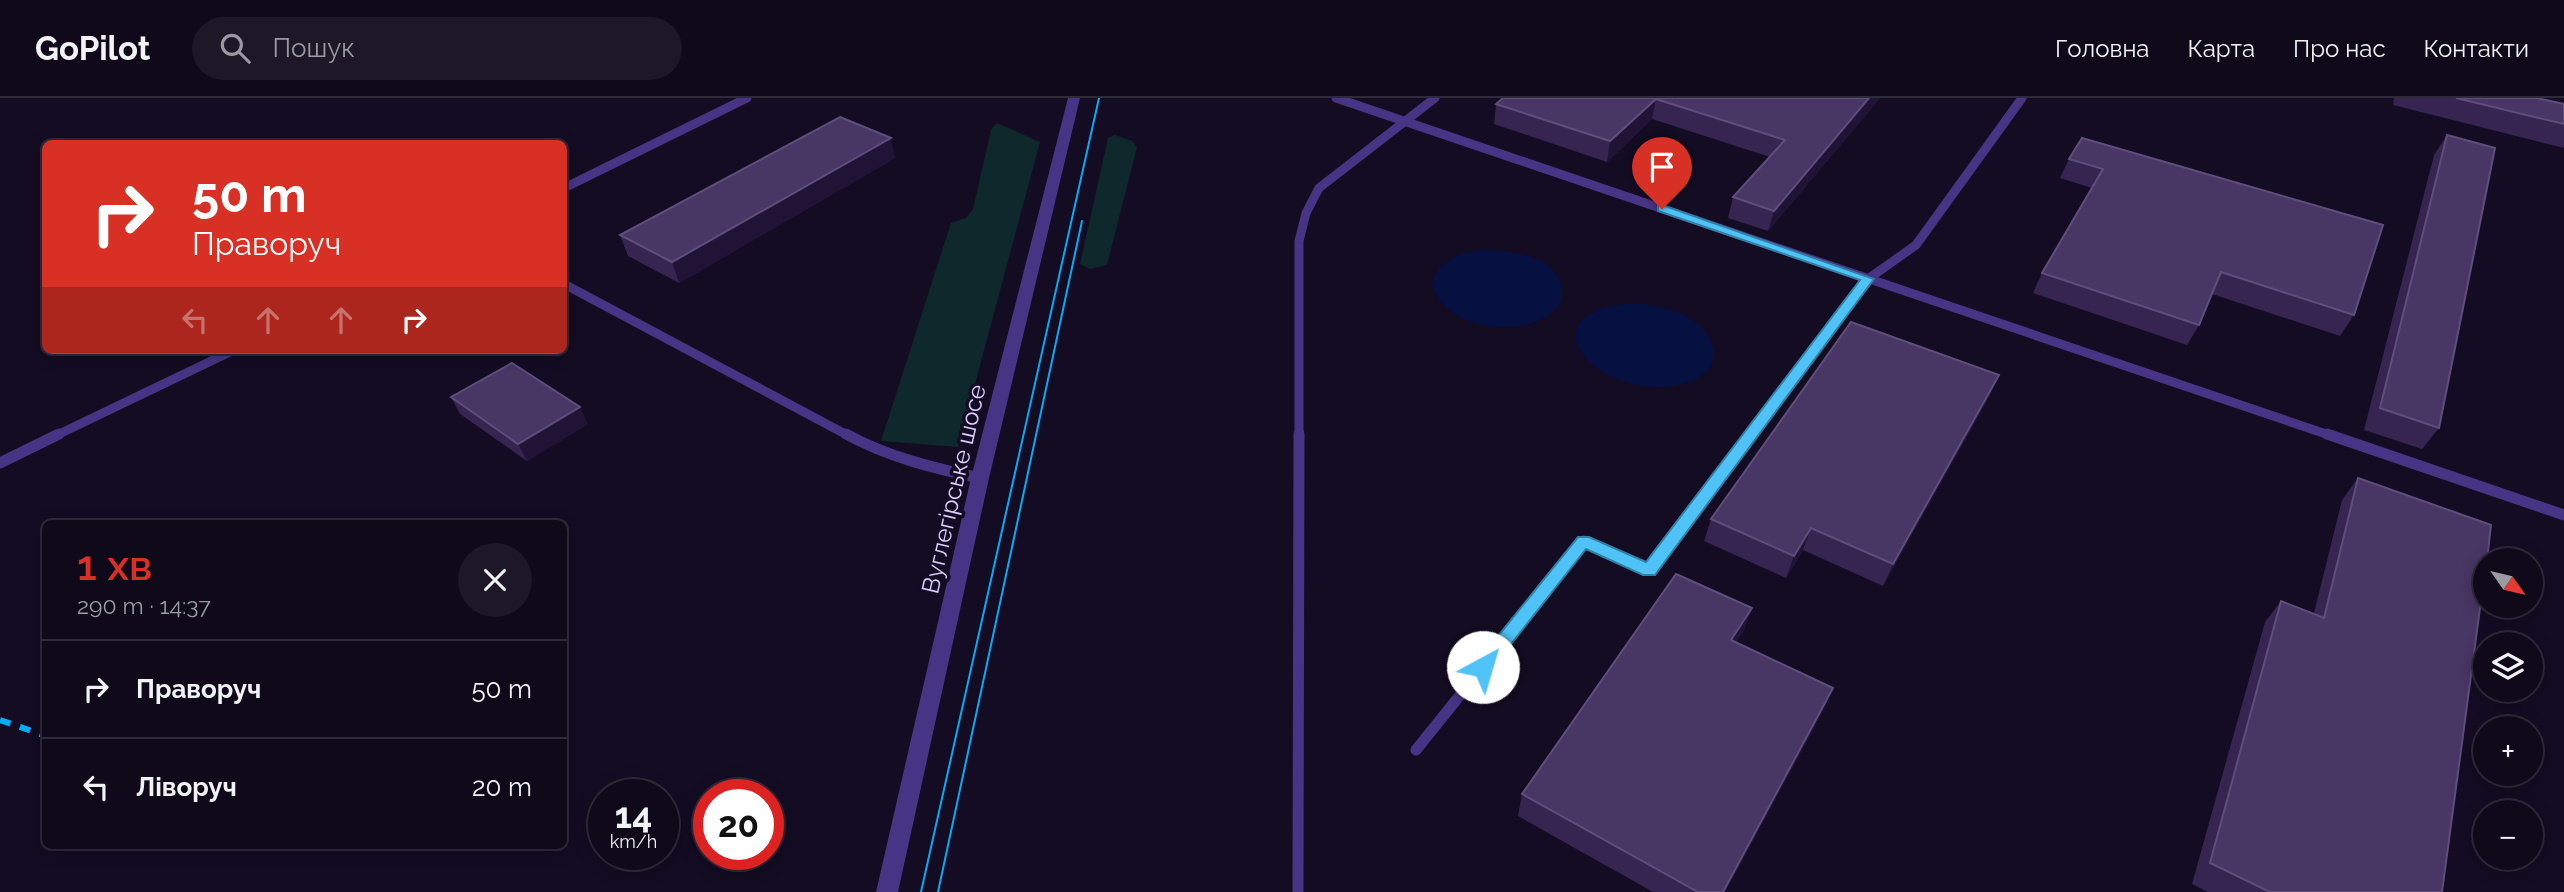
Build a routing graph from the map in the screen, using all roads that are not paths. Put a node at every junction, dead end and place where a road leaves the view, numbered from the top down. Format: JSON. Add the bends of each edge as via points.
{"nodes":[{"id":1,"x":747,"y":98,"type":"edge"},
{"id":2,"x":1074,"y":98,"type":"edge"},
{"id":3,"x":1336,"y":98,"type":"edge"},
{"id":4,"x":1436,"y":98,"type":"edge"},
{"id":5,"x":2022,"y":98,"type":"edge"},
{"id":6,"x":1405,"y":121,"type":"junction"},
{"id":7,"x":567,"y":187,"type":"edge"},
{"id":8,"x":1868,"y":279,"type":"junction"},
{"id":9,"x":567,"y":287,"type":"edge"},
{"id":10,"x":225,"y":354,"type":"edge"},
{"id":11,"x":0,"y":463,"type":"edge"},
{"id":12,"x":980,"y":478,"type":"junction"},
{"id":13,"x":2564,"y":515,"type":"edge"},
{"id":14,"x":1416,"y":750,"type":"dead end"},
{"id":15,"x":887,"y":892,"type":"edge"},
{"id":16,"x":1298,"y":892,"type":"edge"}],
"edges":[{"from":1,"to":7,"type":"lane"},
{"from":2,"to":12,"type":"street","name":"Вуглегірське шосе"},
{"from":3,"to":6,"type":"lane"},
{"from":4,"to":6,"type":"lane"},
{"from":5,"to":8,"type":"lane","via":[[1916,245]]},
{"from":6,"to":8,"type":"lane"},
{"from":6,"to":16,"type":"lane","via":[[1319,188],[1306,209],[1299,241]]},
{"from":8,"to":13,"type":"lane"},
{"from":8,"to":14,"type":"lane","via":[[1649,570],[1584,541]]},
{"from":9,"to":12,"type":"lane","via":[[869,447]]},
{"from":10,"to":11,"type":"lane"},
{"from":12,"to":15,"type":"street","name":"Вуглегірське шосе"}]}
